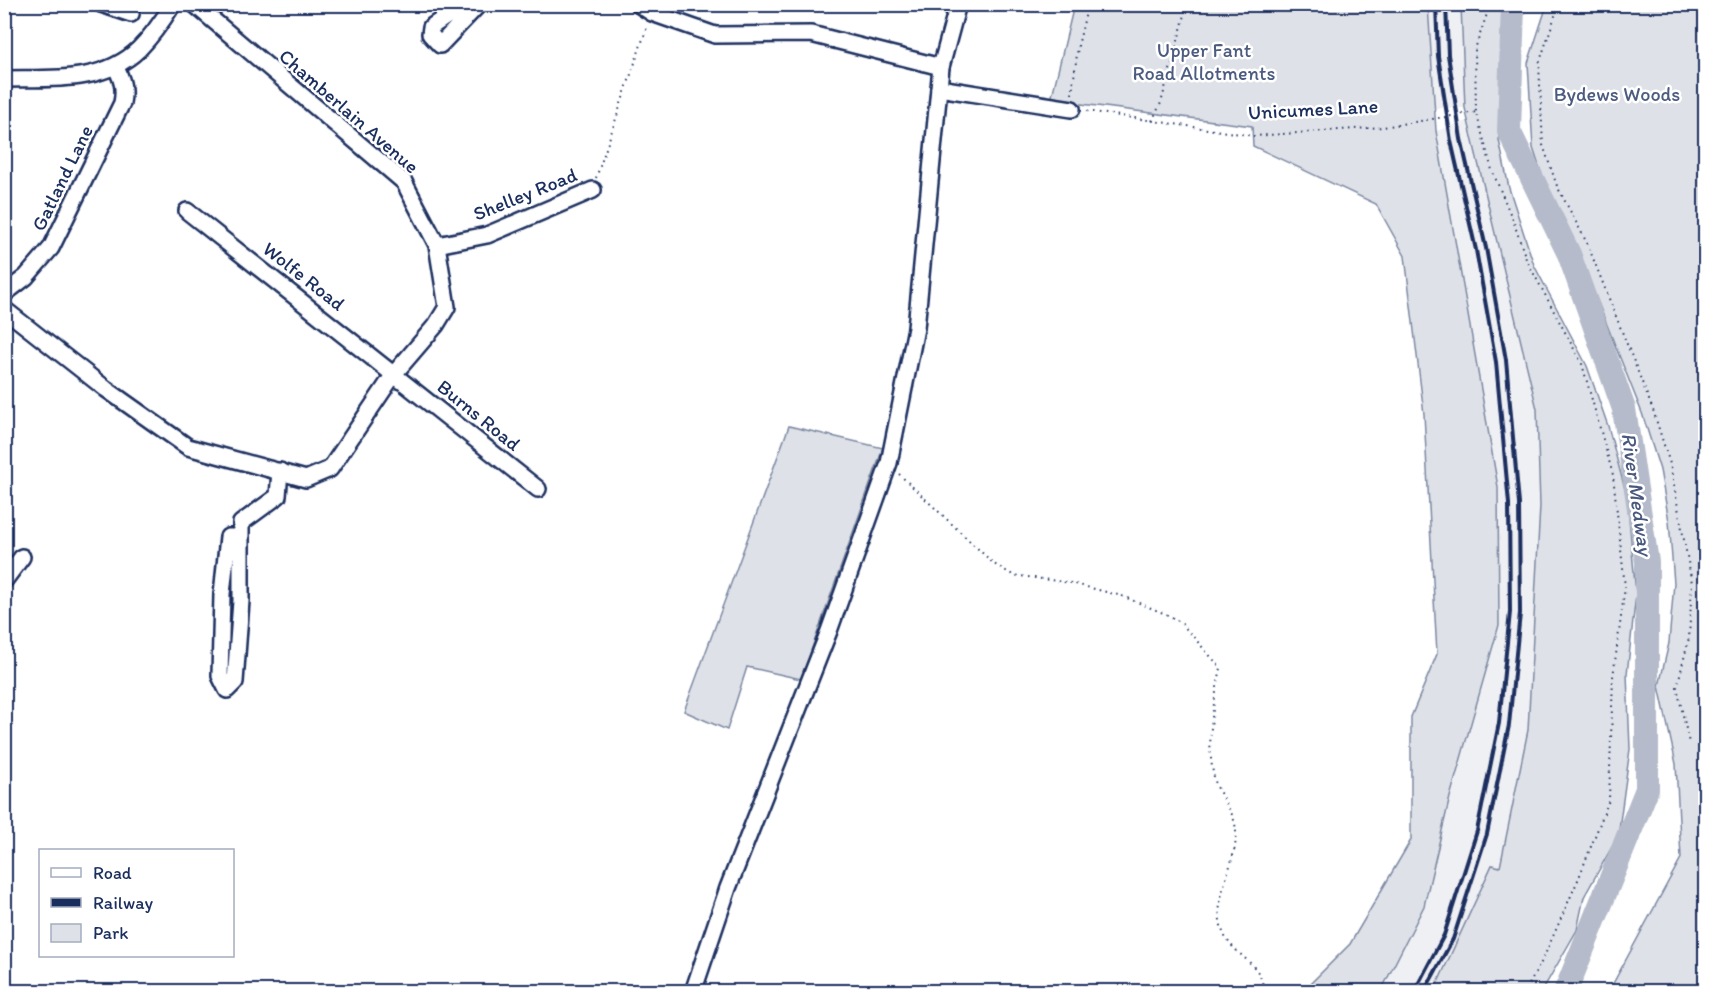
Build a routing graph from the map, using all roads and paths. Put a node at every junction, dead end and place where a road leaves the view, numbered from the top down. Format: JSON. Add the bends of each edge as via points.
{"nodes":[{"id":1,"x":100,"y":4,"type":"edge"},
{"id":2,"x":173,"y":4,"type":"edge"},
{"id":3,"x":194,"y":4,"type":"edge"},
{"id":4,"x":479,"y":4,"type":"edge"},
{"id":5,"x":638,"y":4,"type":"edge"},
{"id":6,"x":958,"y":4,"type":"edge"},
{"id":7,"x":1088,"y":4,"type":"edge"},
{"id":8,"x":1188,"y":4,"type":"edge"},
{"id":9,"x":1489,"y":4,"type":"edge"},
{"id":10,"x":1559,"y":4,"type":"edge"},
{"id":11,"x":652,"y":13,"type":"junction"},
{"id":12,"x":131,"y":14,"type":"dead end"},
{"id":13,"x":464,"y":19,"type":"dead end"},
{"id":14,"x":115,"y":66,"type":"junction"},
{"id":15,"x":941,"y":67,"type":"junction"},
{"id":16,"x":4,"y":79,"type":"edge"},
{"id":17,"x":939,"y":88,"type":"junction"},
{"id":18,"x":1072,"y":109,"type":"junction"},
{"id":19,"x":1476,"y":112,"type":"junction"},
{"id":20,"x":1152,"y":121,"type":"junction"},
{"id":21,"x":593,"y":190,"type":"joint"},
{"id":22,"x":188,"y":211,"type":"dead end"},
{"id":23,"x":437,"y":245,"type":"junction"},
{"id":24,"x":4,"y":294,"type":"edge"},
{"id":25,"x":4,"y":309,"type":"edge"},
{"id":26,"x":394,"y":374,"type":"junction"},
{"id":27,"x":889,"y":463,"type":"junction"},
{"id":28,"x":280,"y":471,"type":"junction"},
{"id":29,"x":538,"y":489,"type":"dead end"},
{"id":30,"x":240,"y":537,"type":"junction"},
{"id":31,"x":222,"y":594,"type":"junction"},
{"id":32,"x":241,"y":601,"type":"junction"},
{"id":33,"x":1689,"y":744,"type":"dead end"},
{"id":34,"x":693,"y":992,"type":"edge"},
{"id":35,"x":1263,"y":992,"type":"edge"},
{"id":36,"x":1525,"y":992,"type":"edge"}],
"edges":[{"from":1,"to":12,"type":"street"},
{"from":2,"to":14,"type":"street","via":[[137,50]]},
{"from":3,"to":23,"type":"street","name":"Chamberlain Avenue","via":[[404,182]]},
{"from":4,"to":13,"type":"street"},
{"from":5,"to":11,"type":"street"},
{"from":6,"to":15,"type":"street"},
{"from":7,"to":18,"type":"path","via":[[1078,46]]},
{"from":8,"to":20,"type":"path","via":[[1161,104]]},
{"from":9,"to":19,"type":"path","via":[[1475,49]]},
{"from":10,"to":33,"type":"path","via":[[1539,64],[1543,145],[1557,186],[1591,254],[1653,410],[1670,464],[1692,583],[1689,638],[1677,687]]},
{"from":11,"to":15,"type":"street","via":[[715,35],[811,34]]},
{"from":11,"to":21,"type":"path"},
{"from":14,"to":16,"type":"street","via":[[90,75]]},
{"from":14,"to":24,"type":"street","name":"Gatland Lane","via":[[124,90],[122,103],[89,173],[51,248],[26,277]]},
{"from":15,"to":17,"type":"street"},
{"from":17,"to":18,"type":"street"},
{"from":17,"to":27,"type":"street","via":[[916,328]]},
{"from":18,"to":20,"type":"path","name":"Unicumes Lane"},
{"from":19,"to":20,"type":"path","name":"Unicumes Lane","via":[[1383,127],[1254,136]]},
{"from":19,"to":36,"type":"path","via":[[1492,170],[1526,260],[1582,364],[1613,475],[1625,587],[1613,677],[1608,800],[1578,880]]},
{"from":21,"to":23,"type":"street","name":"Shelley Road","via":[[487,235]]},
{"from":22,"to":26,"type":"street","name":"Wolfe Road"},
{"from":23,"to":26,"type":"street","name":"Chamberlain Avenue","via":[[447,307]]},
{"from":25,"to":28,"type":"street","name":"Chamberlain Avenue","via":[[188,447]]},
{"from":26,"to":28,"type":"street","name":"Chamberlain Avenue","via":[[330,469],[306,479]]},
{"from":26,"to":29,"type":"street","name":"Burns Road"},
{"from":27,"to":34,"type":"street","via":[[830,631],[728,888]]},
{"from":27,"to":35,"type":"path","via":[[994,564],[1013,575],[1071,583],[1122,596],[1168,615],[1180,622],[1221,668],[1211,719],[1210,756],[1216,784],[1233,812],[1236,835],[1219,908],[1222,931],[1233,949],[1257,969]]},
{"from":28,"to":30,"type":"street","via":[[278,496],[241,523]]},
{"from":30,"to":31,"type":"street","via":[[228,537]]},
{"from":30,"to":32,"type":"street"},
{"from":31,"to":32,"type":"street"},
{"from":31,"to":32,"type":"street","via":[[219,676],[227,690],[235,682]]}]}
